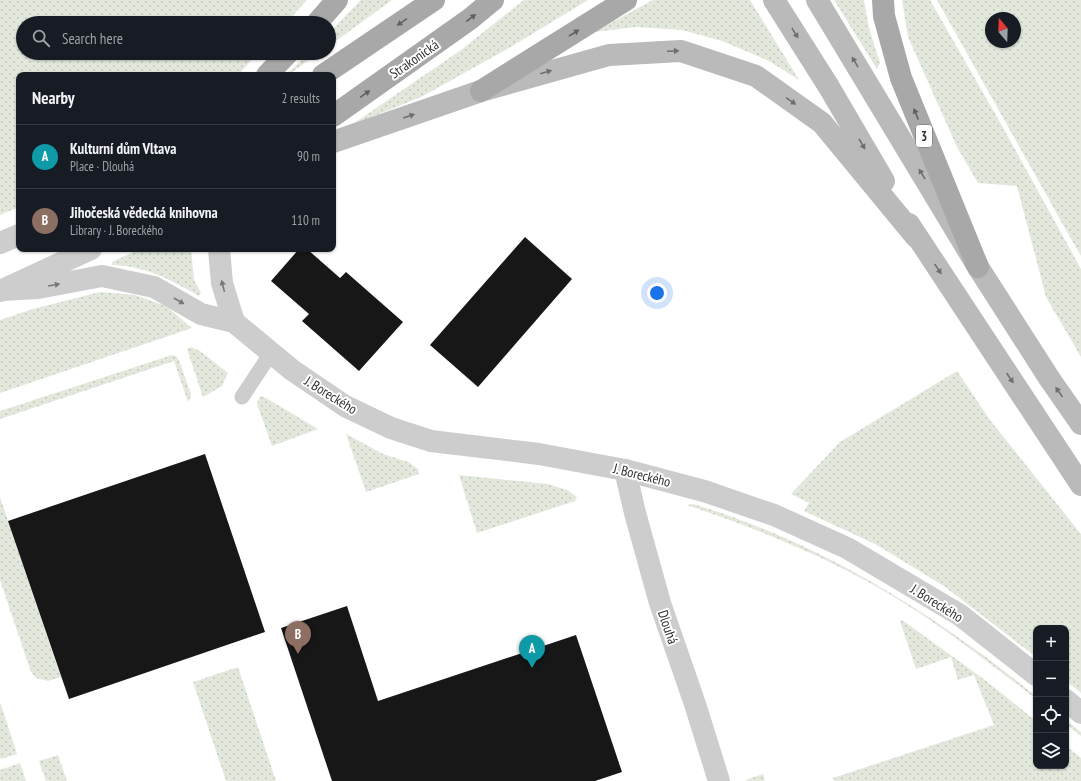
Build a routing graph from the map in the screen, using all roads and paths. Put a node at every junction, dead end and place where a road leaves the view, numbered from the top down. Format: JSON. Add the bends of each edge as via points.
{"nodes":[{"id":1,"x":337,"y":0,"type":"edge"},
{"id":2,"x":434,"y":0,"type":"edge"},
{"id":3,"x":493,"y":0,"type":"edge"},
{"id":4,"x":626,"y":0,"type":"edge"},
{"id":5,"x":774,"y":0,"type":"edge"},
{"id":6,"x":817,"y":0,"type":"edge"},
{"id":7,"x":883,"y":0,"type":"edge"},
{"id":8,"x":323,"y":16,"type":"edge"},
{"id":9,"x":281,"y":60,"type":"edge"},
{"id":10,"x":270,"y":72,"type":"edge"},
{"id":11,"x":327,"y":72,"type":"edge"},
{"id":12,"x":481,"y":90,"type":"junction"},
{"id":13,"x":336,"y":114,"type":"edge"},
{"id":14,"x":336,"y":141,"type":"edge"},
{"id":15,"x":16,"y":236,"type":"edge"},
{"id":16,"x":916,"y":237,"type":"junction"},
{"id":17,"x":0,"y":243,"type":"edge"},
{"id":18,"x":84,"y":252,"type":"edge"},
{"id":19,"x":218,"y":252,"type":"edge"},
{"id":20,"x":978,"y":267,"type":"junction"},
{"id":21,"x":1,"y":290,"type":"edge"},
{"id":22,"x":234,"y":322,"type":"junction"},
{"id":23,"x":272,"y":353,"type":"junction"},
{"id":24,"x":242,"y":397,"type":"dead end"},
{"id":25,"x":1081,"y":424,"type":"edge"},
{"id":26,"x":625,"y":470,"type":"junction"},
{"id":27,"x":1081,"y":485,"type":"edge"},
{"id":28,"x":1033,"y":673,"type":"edge"},
{"id":29,"x":1069,"y":702,"type":"edge"},
{"id":30,"x":1081,"y":712,"type":"edge"},
{"id":31,"x":719,"y":781,"type":"edge"}],
"edges":[{"from":1,"to":8,"type":"main road"},
{"from":2,"to":11,"type":"main road","one_way":true},
{"from":13,"to":3,"type":"main road","name":"Strakonická","one_way":true},
{"from":12,"to":4,"type":"main road","one_way":true},
{"from":5,"to":16,"type":"main road","one_way":true,"via":[[829,87]]},
{"from":20,"to":6,"type":"main road","one_way":true},
{"from":20,"to":7,"type":"main road","number":"3","one_way":true,"via":[[901,78],[884,16]]},
{"from":9,"to":10,"type":"main road"},
{"from":14,"to":12,"type":"main road","one_way":true},
{"from":12,"to":16,"type":"main road","one_way":true,"via":[[609,55],[681,51],[688,53],[756,76],[822,123]]},
{"from":15,"to":17,"type":"street"},
{"from":16,"to":27,"type":"main road","one_way":true},
{"from":18,"to":21,"type":"street"},
{"from":22,"to":19,"type":"street","one_way":true,"via":[[222,283]]},
{"from":25,"to":20,"type":"main road","one_way":true},
{"from":21,"to":22,"type":"street","name":"J. Boreckého","one_way":true,"via":[[38,288],[102,276],[154,287],[202,314]]},
{"from":22,"to":23,"type":"street","name":"J. Boreckého"},
{"from":23,"to":24,"type":"lane"},
{"from":23,"to":26,"type":"street","name":"J. Boreckého","via":[[292,370],[345,406],[391,428],[430,441],[539,454]]},
{"from":26,"to":28,"type":"street","name":"J. Boreckého","via":[[704,491],[774,515],[847,548],[960,616]]},
{"from":26,"to":31,"type":"street","name":"Dlouhá","via":[[660,603]]},
{"from":29,"to":30,"type":"street"}]}
